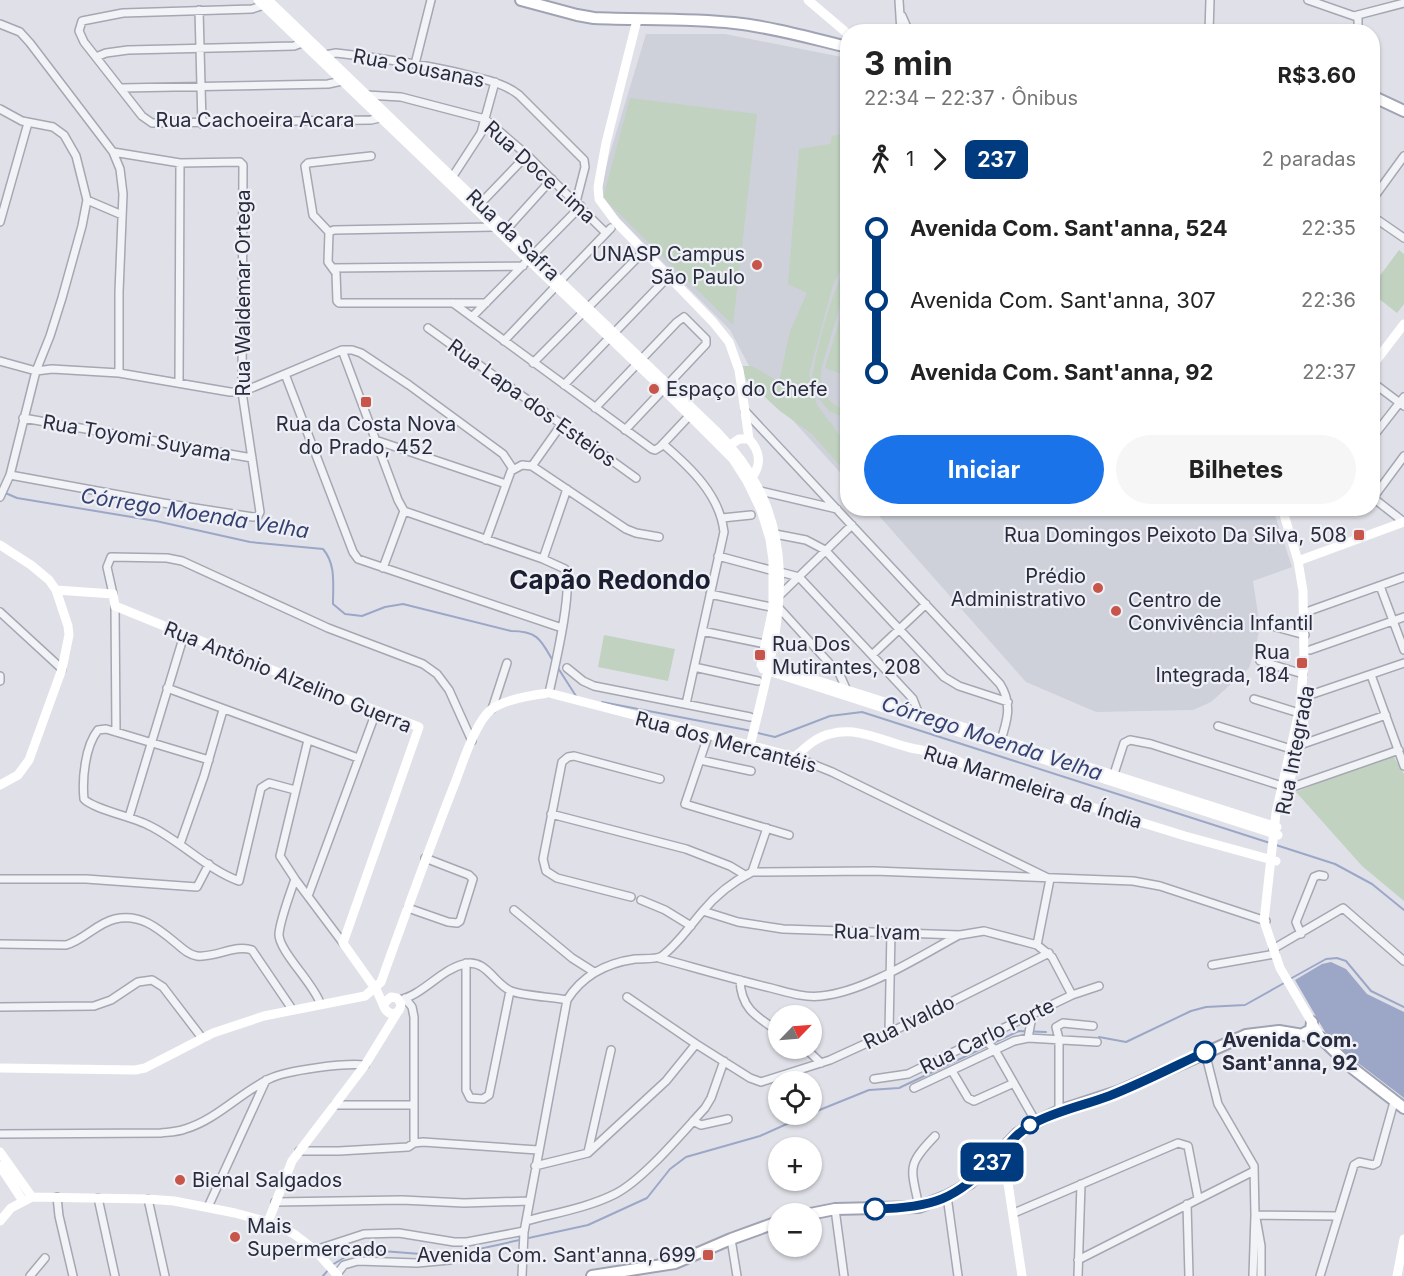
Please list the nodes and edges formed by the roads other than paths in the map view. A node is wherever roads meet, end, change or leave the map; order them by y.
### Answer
1 (431, 0) edge
2 (521, 0) edge
3 (808, 0) edge
4 (899, 0) edge
5 (1210, 0) edge
6 (1308, 0) edge
7 (264, 1) edge
8 (1404, 3) edge
9 (199, 10) junction
10 (900, 11) junction
11 (1358, 15) junction
12 (637, 20) junction
13 (0, 24) edge
14 (901, 24) edge
15 (906, 24) edge
16 (1209, 24) edge
17 (1358, 24) edge
18 (840, 27) edge
19 (302, 43) junction
20 (840, 45) edge
21 (201, 48) junction
22 (325, 55) junction
23 (96, 57) junction
24 (415, 64) junction
25 (342, 81) junction
26 (495, 82) junction
27 (201, 85) junction
28 (121, 88) junction
29 (366, 95) junction
30 (1380, 100) edge
31 (0, 109) edge
32 (1404, 111) edge
33 (384, 116) junction
34 (485, 119) junction
35 (28, 123) junction
36 (202, 124) junction
37 (113, 152) junction
38 (527, 155) junction
39 (371, 156) dead end
40 (1404, 156) edge
41 (180, 163) junction
42 (453, 176) junction
43 (552, 179) junction
44 (1380, 189) edge
45 (87, 200) junction
46 (480, 204) junction
47 (578, 204) junction
48 (122, 215) junction
49 (0, 222) edge
50 (1380, 222) edge
51 (494, 227) junction
52 (506, 230) junction
53 (329, 232) junction
54 (1404, 238) edge
55 (638, 257) dead end
56 (528, 260) junction
57 (333, 268) junction
58 (664, 281) dead end
59 (558, 284) junction
60 (453, 303) junction
61 (486, 303) junction
62 (585, 310) junction
63 (472, 317) junction
64 (1404, 324) edge
65 (428, 328) dead end
66 (612, 335) junction
67 (504, 341) junction
68 (342, 350) junction
69 (1380, 356) edge
70 (0, 360) edge
71 (639, 361) junction
72 (533, 363) junction
73 (36, 371) junction
74 (119, 373) junction
75 (285, 374) junction
76 (179, 383) junction
77 (564, 385) junction
78 (665, 386) junction
79 (1380, 387) edge
80 (242, 392) junction
81 (1402, 402) edge
82 (595, 408) junction
83 (745, 411) junction
84 (690, 415) junction
85 (23, 418) junction
86 (561, 424) junction
87 (1380, 428) edge
88 (625, 430) junction
89 (749, 439) junction
90 (375, 440) junction
91 (663, 444) junction
92 (727, 447) junction
93 (1404, 456) edge
94 (252, 458) junction
95 (532, 466) junction
96 (513, 469) junction
97 (752, 477) junction
98 (636, 478) dead end
99 (9, 479) junction
100 (506, 484) junction
101 (567, 489) junction
102 (1380, 489) edge
103 (760, 491) junction
104 (0, 497) edge
105 (1380, 503) edge
106 (837, 509) junction
107 (404, 511) junction
108 (840, 512) edge
109 (751, 515) dead end
110 (844, 516) edge
111 (1285, 516) edge
112 (1290, 516) edge
113 (722, 518) junction
114 (1404, 522) edge
115 (852, 525) junction
116 (775, 534) junction
117 (659, 537) dead end
118 (486, 540) junction
119 (0, 545) edge
120 (825, 550) junction
121 (718, 556) junction
122 (543, 559) junction
123 (1301, 560) junction
124 (382, 568) junction
125 (777, 571) junction
126 (799, 577) junction
127 (1404, 578) edge
128 (1380, 586) junction
129 (56, 590) junction
130 (113, 594) junction
131 (710, 594) junction
132 (780, 595) junction
133 (926, 604) junction
134 (115, 606) junction
135 (776, 609) junction
136 (1309, 611) junction
137 (0, 612) edge
138 (1404, 617) edge
139 (1394, 620) junction
140 (1269, 625) dead end
141 (562, 628) junction
142 (899, 630) junction
143 (702, 631) junction
144 (184, 635) junction
145 (1305, 635) junction
146 (765, 645) junction
147 (1310, 650) junction
148 (1404, 650) edge
149 (872, 655) junction
150 (1260, 662) dead end
151 (507, 663) dead end
152 (1404, 663) edge
153 (764, 666) junction
154 (694, 667) junction
155 (567, 668) dead end
156 (62, 669) junction
157 (1303, 674) junction
158 (1371, 675) junction
159 (0, 676) edge
160 (0, 681) edge
161 (758, 681) junction
162 (167, 688) junction
163 (549, 693) junction
164 (847, 693) junction
165 (1304, 697) junction
166 (1254, 699) dead end
167 (1008, 702) junction
168 (686, 704) junction
169 (492, 709) junction
170 (223, 710) junction
171 (376, 712) junction
172 (918, 712) junction
173 (1299, 713) junction
174 (1386, 715) junction
175 (752, 718) junction
176 (1218, 726) dead end
177 (116, 732) junction
178 (708, 736) junction
179 (308, 740) junction
180 (472, 741) junction
181 (150, 742) junction
182 (747, 743) junction
183 (1000, 743) junction
184 (1295, 747) junction
185 (1399, 750) junction
186 (795, 757) junction
187 (358, 758) junction
188 (208, 760) junction
189 (700, 760) junction
190 (1404, 766) edge
191 (751, 771) dead end
192 (660, 779) dead end
193 (1113, 779) junction
194 (0, 785) edge
195 (1285, 788) junction
196 (296, 790) junction
197 (552, 814) junction
198 (129, 817) junction
199 (767, 828) junction
200 (1276, 834) junction
201 (789, 835) dead end
202 (180, 844) junction
203 (1274, 857) junction
204 (425, 858) junction
205 (209, 864) junction
206 (749, 874) junction
207 (1323, 876) dead end
208 (0, 879) edge
209 (295, 879) junction
210 (1050, 879) junction
211 (308, 896) junction
212 (631, 897) dead end
213 (641, 900) dead end
214 (408, 908) junction
215 (514, 910) dead end
216 (703, 911) junction
217 (1265, 921) junction
218 (691, 926) junction
219 (891, 932) junction
220 (960, 934) junction
221 (1301, 934) junction
222 (343, 943) junction
223 (0, 944) edge
224 (1038, 945) junction
225 (1274, 951) junction
226 (1049, 953) junction
227 (659, 958) junction
228 (1404, 961) edge
229 (466, 963) junction
230 (1212, 965) dead end
231 (594, 972) junction
232 (890, 972) junction
233 (740, 981) junction
234 (1099, 987) dead end
235 (376, 990) junction
236 (510, 991) junction
237 (1072, 995) junction
238 (627, 996) dead end
239 (567, 1000) junction
240 (320, 1003) junction
241 (401, 1004) junction
242 (0, 1007) edge
243 (385, 1008) junction
244 (292, 1009) junction
245 (1031, 1020) junction
246 (1312, 1022) junction
247 (768, 1024) edge
248 (1093, 1026) dead end
249 (889, 1033) junction
250 (382, 1034) junction
251 (1303, 1034) junction
252 (1028, 1037) junction
253 (202, 1038) junction
254 (988, 1038) junction
255 (1321, 1038) junction
256 (1059, 1039) junction
257 (1097, 1042) dead end
258 (696, 1044) junction
259 (993, 1049) junction
260 (611, 1050) dead end
261 (1205, 1052) junction
262 (816, 1059) edge
263 (724, 1061) junction
264 (821, 1063) junction
265 (365, 1065) junction
266 (0, 1068) edge
267 (952, 1071) junction
268 (874, 1079) dead end
269 (266, 1080) junction
270 (1014, 1083) junction
271 (914, 1088) dead end
272 (1394, 1102) junction
273 (335, 1105) junction
274 (413, 1105) junction
275 (1404, 1108) edge
276 (1059, 1112) junction
277 (728, 1119) dead end
278 (693, 1121) junction
279 (1035, 1122) junction
280 (0, 1134) edge
281 (935, 1136) dead end
282 (414, 1143) junction
283 (538, 1150) junction
284 (1003, 1150) junction
285 (299, 1151) junction
286 (0, 1152) edge
287 (588, 1153) junction
288 (0, 1166) edge
289 (536, 1166) junction
290 (1254, 1171) junction
291 (1081, 1184) junction
292 (947, 1196) junction
293 (57, 1197) junction
294 (98, 1198) junction
295 (1198, 1198) junction
296 (28, 1199) junction
297 (148, 1199) junction
298 (530, 1201) junction
299 (275, 1202) junction
300 (1187, 1204) junction
301 (919, 1206) junction
302 (0, 1207) edge
303 (208, 1207) junction
304 (11, 1208) junction
305 (835, 1209) junction
306 (822, 1212) edge
307 (1014, 1213) junction
308 (1255, 1215) junction
309 (1337, 1216) junction
310 (0, 1221) edge
311 (526, 1221) junction
312 (268, 1222) junction
313 (768, 1226) edge
314 (524, 1231) junction
315 (731, 1239) junction
316 (1404, 1240) edge
317 (316, 1251) junction
318 (45, 1258) dead end
319 (450, 1260) dead end
320 (1078, 1260) junction
321 (336, 1274) edge
322 (30, 1276) edge
323 (73, 1276) edge
324 (115, 1276) edge
325 (165, 1276) edge
326 (522, 1276) edge
327 (592, 1276) edge
328 (737, 1276) edge
329 (844, 1276) edge
330 (958, 1276) edge
331 (1022, 1276) edge
332 (1078, 1276) edge
333 (1190, 1276) edge
334 (1253, 1276) edge
335 (1261, 1276) edge
336 (1320, 1276) edge
337 (1397, 1276) edge

1 - 24 street
2 - 12 main road
3 - 18 street
4 - 10 street
5 - 16 street
6 - 11 street
7 - 9 street, Rua Cachoeira Acara
7 - 19 street, Rua da Safra
7 - 22 street, Rua da Safra
8 - 11 street
9 - 21 street
9 - 23 street, Rua Cachoeira Acara
10 - 14 street
10 - 15 street
11 - 17 street
12 - 20 main road
12 - 83 street
13 - 37 street
19 - 21 street
19 - 25 street, Rua da Safra
21 - 23 street
21 - 27 street
22 - 24 street, Rua Sousanas
22 - 29 street, Rua da Safra
23 - 28 street, Rua Cachoeira Acara
24 - 26 street, Rua Sousanas
25 - 27 street
25 - 33 street, Rua da Safra
26 - 34 street
26 - 47 street, Rua Sousanas
27 - 28 street
27 - 36 street
28 - 36 street, Rua Cachoeira Acara
29 - 33 street, Rua da Safra
29 - 34 street, Rua Doce Lima
30 - 32 main road
31 - 35 street
33 - 36 street, Rua Cachoeira Acara
33 - 42 street, Rua da Safra
33 - 51 street, Rua da Safra
34 - 38 street, Rua Doce Lima
34 - 42 street
35 - 45 street
35 - 49 street
37 - 41 street, Rua Waldemar Ortega
37 - 48 street
38 - 43 street, Rua Doce Lima
38 - 46 street
39 - 53 street
40 - 44 street
41 - 76 street
41 - 80 street, Rua Waldemar Ortega
42 - 46 street, Rua da Safra
43 - 47 street, Rua Doce Lima
43 - 52 street
45 - 48 street
45 - 73 street
46 - 52 street, Rua da Safra
47 - 56 street
47 - 59 street, Rua Doce Lima
48 - 74 street
50 - 54 street
51 - 53 street
51 - 56 street, Rua da Safra
52 - 56 street, Rua da Safra
53 - 57 street
55 - 62 street
56 - 57 street
56 - 59 street, Rua da Safra
56 - 61 street
57 - 60 street
58 - 66 street
59 - 62 street, Rua da Safra
59 - 67 street, Rua Doce Lima
60 - 61 street
60 - 63 street
61 - 63 street
62 - 66 street, Rua da Safra
62 - 72 street
63 - 67 street
64 - 69 street
65 - 86 street, Rua Lapa dos Esteios
66 - 71 street, Rua da Safra
66 - 77 street
67 - 72 street
68 - 75 street
68 - 90 street
68 - 96 street
70 - 73 street
71 - 78 street, Rua da Safra
71 - 78 street
71 - 82 street
72 - 77 street
73 - 74 street
73 - 85 street
74 - 76 street
75 - 80 street
75 - 124 street
76 - 80 street
77 - 82 street
78 - 84 street, Rua da Safra
78 - 88 street
78 - 92 street, Rua da Safra
79 - 81 street
80 - 94 street, Rua Waldemar Ortega
81 - 87 street
82 - 88 street
83 - 89 street
83 - 106 street
84 - 91 street
84 - 92 street, Rua da Safra
85 - 94 street, Rua Toyomi Suyama
85 - 99 street
86 - 95 street
86 - 98 street, Rua Lapa dos Esteios
88 - 91 street
89 - 92 street
89 - 97 street
90 - 100 street
90 - 107 street
91 - 113 street
92 - 97 street, Rua da Safra
92 - 125 street
93 - 102 street
94 - 99 street, Rua Waldemar Ortega
95 - 96 street
95 - 101 street
96 - 100 street
97 - 103 street, Rua da Safra
99 - 104 street
100 - 118 street
101 - 117 street
101 - 122 street
103 - 106 street
103 - 116 street, Rua da Safra
105 - 114 street
106 - 108 street
107 - 118 street
107 - 124 street
109 - 113 street
110 - 115 street
111 - 123 street, Rua Integrada
112 - 123 street, Rua Integrada
113 - 121 street
114 - 123 street
115 - 120 street
115 - 133 street
116 - 120 street
116 - 125 street, Rua da Safra
118 - 122 street
119 - 129 street
120 - 126 street
120 - 142 street
121 - 125 street
121 - 131 street
122 - 141 street
123 - 136 street, Rua Integrada
123 - 145 street, Rua Integrada
124 - 141 street
125 - 126 street
125 - 132 street
125 - 135 street
126 - 132 street
126 - 149 street
127 - 128 street
128 - 136 street
128 - 139 street
129 - 130 street
129 - 156 street
130 - 134 street
130 - 180 street
131 - 135 street
131 - 143 street
132 - 135 street
133 - 142 street
133 - 167 street
134 - 144 street, Rua Antônio Alzelino Guerra
134 - 177 street
135 - 146 street
135 - 153 street
135 - 164 street
136 - 147 street, Rua Integrada
137 - 156 street
138 - 139 street
139 - 147 street
139 - 148 street
140 - 145 street
141 - 163 street
142 - 149 street
142 - 167 street
143 - 146 street
143 - 154 street
144 - 162 street
144 - 171 street, Rua Antônio Alzelino Guerra
145 - 157 street, Rua Integrada
146 - 153 street
147 - 165 street, Rua Integrada
149 - 172 street
150 - 157 street
151 - 169 street
152 - 158 street
153 - 161 street
153 - 164 street
153 - 175 street
154 - 161 street
154 - 168 street
155 - 168 street
156 - 194 street
157 - 165 street, Rua Integrada
158 - 165 street
158 - 174 street
159 - 160 street
161 - 175 street
162 - 170 street
162 - 181 street
163 - 169 street, Rua dos Mercantéis
163 - 178 street, Rua dos Mercantéis
164 - 172 street
164 - 183 street
165 - 173 street, Rua Integrada
165 - 184 street, Rua Integrada
166 - 173 street
167 - 183 street
168 - 175 street
169 - 180 street
170 - 179 street
170 - 188 street
171 - 187 street
171 - 222 street, Rua Antônio Alzelino Guerra
172 - 183 street
173 - 184 street, Rua Integrada
174 - 184 street
174 - 185 street
175 - 182 street
176 - 184 street
177 - 181 street
177 - 198 street
178 - 182 street, Rua dos Mercantéis
178 - 189 street
179 - 187 street
179 - 196 street
180 - 204 street
181 - 188 street
181 - 198 street
182 - 186 street, Rua dos Mercantéis
183 - 193 street
184 - 195 street, Rua Integrada
185 - 190 street
185 - 195 street
186 - 203 street, Rua Marmeleira da Índia
186 - 210 street, Rua dos Mercantéis
187 - 211 street
188 - 202 street
189 - 191 street
189 - 199 street
192 - 197 street
193 - 195 street
193 - 200 street
195 - 200 street, Rua Integrada
196 - 205 street
196 - 209 street
197 - 206 street
197 - 212 street
198 - 202 street
199 - 201 street
199 - 206 street
200 - 203 street, Rua Integrada
202 - 205 street
203 - 217 street, Rua Integrada
204 - 214 street
204 - 214 street
205 - 208 street
206 - 210 street
206 - 216 street
207 - 221 street
209 - 211 street
209 - 240 street
210 - 217 street
210 - 224 street
211 - 222 street
213 - 218 street
214 - 235 street
215 - 231 street
216 - 218 street
216 - 219 street, Rua Ivam
217 - 225 street, Rua Integrada
218 - 227 street
219 - 220 street, Rua Ivam
219 - 232 street
220 - 224 street, Rua Ivam
220 - 232 street
221 - 225 street
221 - 228 street
222 - 235 street
223 - 244 street
224 - 226 street, Rua Ivam
225 - 230 street
225 - 246 street, Rua Integrada
226 - 237 street
226 - 249 street, Rua Ivaldo
227 - 231 street
227 - 233 street
229 - 236 street
229 - 236 street
229 - 241 street
231 - 239 street
232 - 233 street
232 - 249 street
233 - 247 street
234 - 237 street, Rua Carlo Forte
235 - 240 street
235 - 241 street
235 - 243 street
236 - 239 street
237 - 245 street, Rua Carlo Forte
238 - 258 street
239 - 283 street
240 - 244 street
241 - 243 street
241 - 243 street
241 - 250 street
241 - 274 street
242 - 253 street
243 - 250 street
244 - 253 street
245 - 252 street
245 - 254 street, Rua Carlo Forte
246 - 251 main road
246 - 255 street, Rua Integrada
248 - 256 street
249 - 264 street, Rua Ivaldo
250 - 265 street
251 - 255 main road
251 - 261 main road
252 - 256 street
252 - 259 street
253 - 266 street
254 - 259 street
254 - 268 street, Rua Carlo Forte
255 - 272 main road
256 - 257 street
256 - 276 street
258 - 263 street
258 - 287 street
259 - 267 street
259 - 270 street
260 - 287 street
261 - 276 main road
261 - 290 street
262 - 264 street
263 - 264 street, Rua Ivaldo
263 - 278 street
265 - 269 street
265 - 273 street
267 - 270 street
267 - 271 street
269 - 280 street
269 - 303 street
270 - 279 street
272 - 275 main road
272 - 309 street
273 - 274 street
273 - 285 street
274 - 282 street
276 - 279 main road
277 - 278 street
278 - 311 street
279 - 284 main road
281 - 301 street
282 - 283 street
282 - 285 street
283 - 289 street
284 - 292 main road
284 - 307 street
285 - 299 street
286 - 296 street
287 - 289 street
288 - 296 street
289 - 298 street
290 - 295 street
290 - 308 street
291 - 295 street
291 - 307 street
291 - 320 street
292 - 301 main road
292 - 330 street
293 - 294 street
293 - 296 street
293 - 323 street
294 - 297 street
294 - 324 street
295 - 300 street
296 - 304 street
297 - 303 street
297 - 325 street
298 - 299 street
298 - 311 street
299 - 312 street
300 - 320 street
300 - 333 street
301 - 305 main road
302 - 304 street
303 - 312 street
304 - 310 street
305 - 306 main road
305 - 329 street
307 - 331 street
308 - 309 street
308 - 334 street
308 - 335 street
309 - 336 street
311 - 314 street
312 - 317 street
313 - 315 main road
314 - 317 street
314 - 326 street
315 - 327 main road
315 - 328 street
316 - 337 street
317 - 321 street
318 - 322 street
319 - 321 street
320 - 332 street

